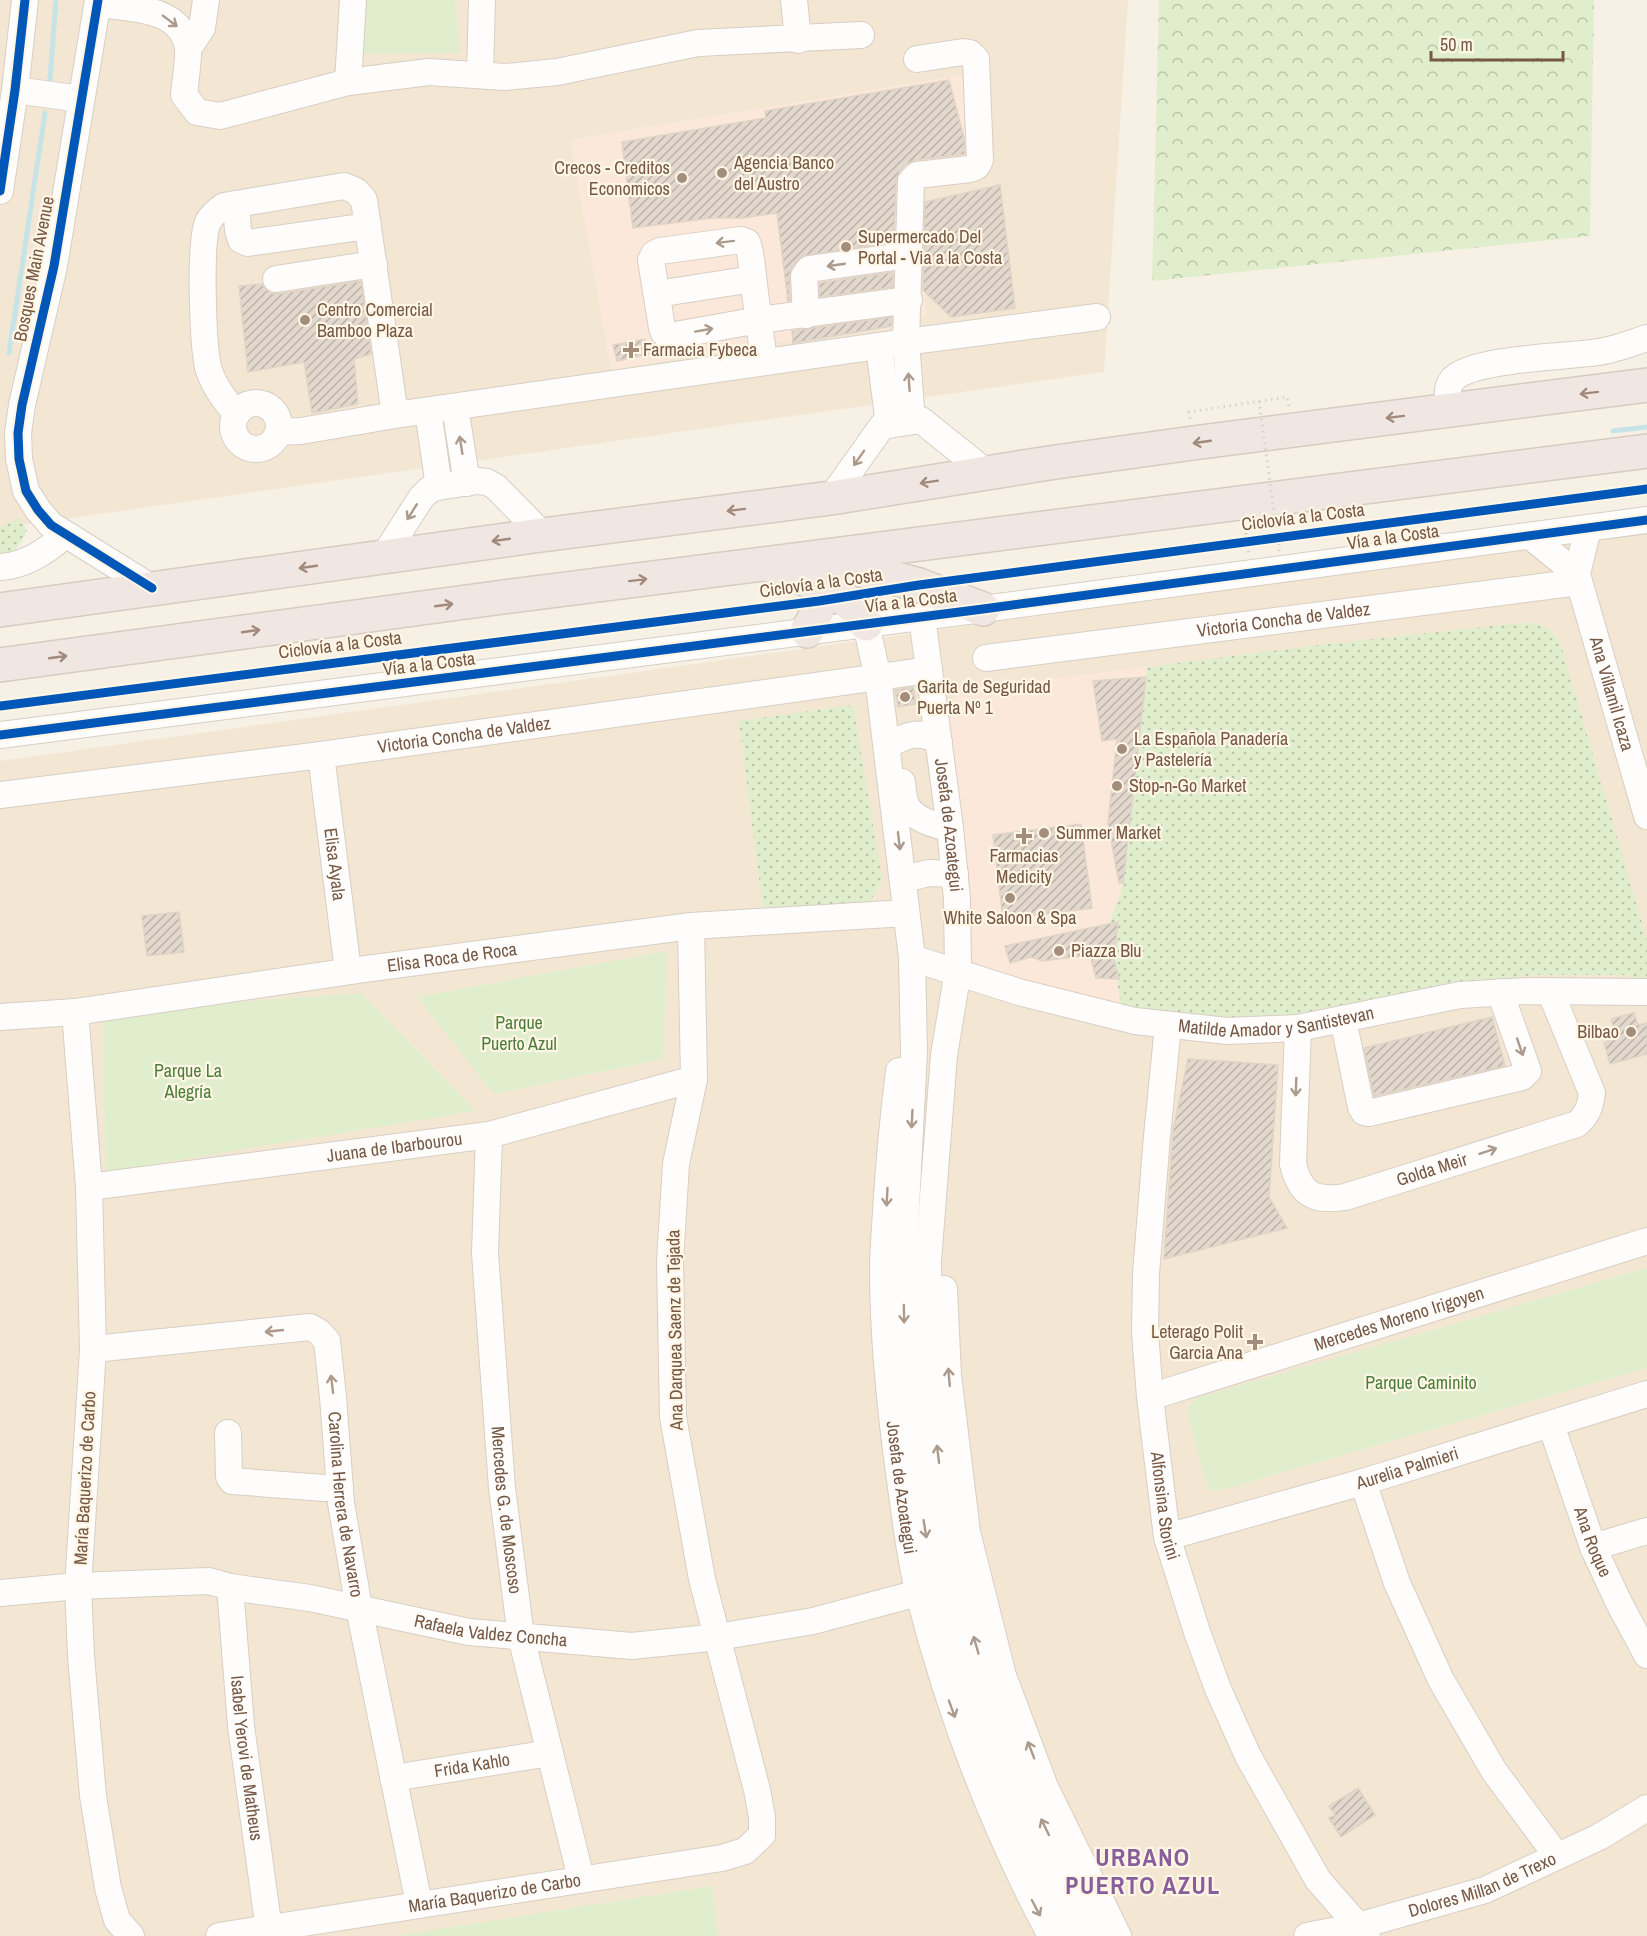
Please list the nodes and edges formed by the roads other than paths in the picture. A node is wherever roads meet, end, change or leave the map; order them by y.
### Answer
1 (25, 0) edge
2 (206, 0) edge
3 (353, 0) edge
4 (482, 0) edge
5 (794, 0) edge
6 (98, 2) edge
7 (861, 35) dead end
8 (798, 40) junction
9 (188, 49) junction
10 (917, 59) dead end
11 (480, 75) junction
12 (348, 82) junction
13 (81, 99) junction
14 (9, 105) edge
15 (3, 140) edge
16 (0, 190) edge
17 (236, 204) junction
18 (368, 226) junction
19 (909, 255) junction
20 (374, 264) junction
21 (276, 279) dead end
22 (753, 279) junction
23 (657, 294) junction
24 (909, 300) junction
25 (806, 315) junction
26 (1097, 317) dead end
27 (759, 320) junction
28 (1647, 338) edge
29 (906, 342) junction
30 (879, 346) junction
31 (764, 362) junction
32 (1647, 386) edge
33 (11, 404) edge
34 (455, 407) junction
35 (1449, 410) junction
36 (428, 411) junction
37 (237, 414) junction
38 (395, 415) junction
39 (900, 423) junction
40 (279, 432) junction
41 (1647, 451) edge
42 (987, 473) junction
43 (467, 483) junction
44 (439, 487) junction
45 (831, 498) junction
46 (1647, 520) edge
47 (1588, 528) junction
48 (65, 535) junction
49 (543, 535) junction
50 (1530, 536) junction
51 (384, 556) junction
52 (0, 567) edge
53 (815, 570) junction
54 (1578, 578) junction
55 (152, 588) junction
56 (983, 609) junction
57 (0, 610) edge
58 (922, 616) junction
59 (866, 624) junction
60 (807, 631) junction
61 (986, 658) dead end
62 (0, 665) edge
63 (929, 670) junction
64 (878, 678) junction
65 (0, 735) edge
66 (939, 742) junction
67 (887, 750) junction
68 (321, 755) junction
69 (0, 795) edge
70 (1647, 816) edge
71 (950, 828) junction
72 (955, 874) junction
73 (904, 879) junction
74 (906, 913) junction
75 (691, 926) junction
76 (912, 958) junction
77 (348, 971) junction
78 (958, 971) junction
79 (1550, 991) junction
80 (1500, 992) junction
81 (1647, 992) edge
82 (75, 1012) junction
83 (0, 1017) edge
84 (1343, 1019) junction
85 (1168, 1026) junction
86 (1298, 1028) junction
87 (694, 1079) junction
88 (489, 1135) junction
89 (89, 1187) junction
90 (1647, 1241) edge
91 (93, 1349) junction
92 (1647, 1394) edge
93 (1150, 1397) junction
94 (1551, 1425) junction
95 (228, 1433) dead end
96 (1364, 1482) junction
97 (340, 1487) junction
98 (1647, 1531) edge
99 (1167, 1537) junction
100 (1593, 1547) junction
101 (948, 1585) junction
102 (78, 1586) junction
103 (230, 1587) junction
104 (0, 1593) edge
105 (359, 1608) junction
106 (521, 1636) junction
107 (718, 1637) junction
108 (1647, 1655) edge
109 (550, 1753) junction
110 (393, 1778) junction
111 (1647, 1808) edge
112 (762, 1835) joint
113 (1557, 1856) junction
114 (581, 1878) junction
115 (419, 1904) junction
116 (269, 1929) junction
117 (317, 1929) edge
118 (1363, 1931) edge
119 (131, 1936) edge
120 (219, 1936) edge
121 (1051, 1936) edge
122 (1072, 1936) edge
123 (1098, 1936) edge
124 (1119, 1936) edge
125 (1307, 1936) edge

1 - 14 street
2 - 9 street
3 - 12 street
4 - 11 street
5 - 8 street
6 -> 9 street
6 - 13 street, Bosques Main Avenue
7 - 8 street
8 - 11 street
9 - 12 street
10 - 19 street
11 - 12 street
13 - 14 street
13 - 33 street, Bosques Main Avenue
14 - 15 street
15 - 16 street
17 - 18 street
17 - 18 street
17 - 37 street
18 - 20 street
19 - 24 street
19 -> 25 street
20 - 21 street
20 - 38 street
22 - 23 street
22 -> 23 street
22 - 27 street
23 -> 27 street
24 - 25 street
24 - 29 street
25 - 27 street
26 - 29 street
27 - 31 street
28 - 35 street
29 - 30 street
39 -> 29 street
30 - 31 street
30 - 39 street
31 - 34 street
32 -> 35 highway
33 - 48 street, Bosques Main Avenue
34 - 36 street
43 -> 34 street
35 -> 42 highway
36 - 38 street
36 - 44 street
37 - 40 street
37 - 40 street
38 - 40 street
39 - 42 street
39 -> 45 street
41 - 53 highway
42 -> 45 highway
43 - 44 street
43 - 49 street
44 -> 51 street
45 -> 49 highway
46 - 47 street, Vía a la Costa
47 - 50 street, Vía a la Costa
47 - 54 street, Ana Villamil Icaza
48 - 52 street
48 - 55 street, Bosques Main Avenue
49 -> 51 highway
50 - 54 street
50 - 56 street, Vía a la Costa
51 -> 55 highway
53 - 56 highway
53 - 59 highway
53 - 60 highway
62 -> 53 highway
54 - 61 street, Victoria Concha de Valdez
54 - 70 street, Ana Villamil Icaza
55 - 57 highway
56 - 58 street, Vía a la Costa
58 - 59 street, Vía a la Costa
58 - 63 street, Josefa de Azoategui
59 - 60 street, Vía a la Costa
59 - 64 street, Josefa de Azoategui
60 - 65 street, Vía a la Costa
63 - 64 street, Victoria Concha de Valdez
63 - 66 street, Josefa de Azoategui
64 - 67 street, Josefa de Azoategui
64 - 68 street, Victoria Concha de Valdez
66 - 67 street
66 - 71 street, Josefa de Azoategui
67 - 71 street
67 -> 73 street, Josefa de Azoategui
68 - 69 street, Victoria Concha de Valdez
68 - 77 street, Elisa Ayala
71 - 72 street, Josefa de Azoategui
72 - 73 street
72 - 78 street, Josefa de Azoategui
73 - 74 street, Josefa de Azoategui
74 - 75 street, Elisa Roca de Roca
74 - 76 street, Josefa de Azoategui
75 - 77 street, Elisa Roca de Roca
75 - 87 street, Ana Darquea Saenz de Tejada
76 - 78 street, Matilde Amador y Santistevan
76 -> 101 street, Josefa de Azoategui
77 - 82 street, Elisa Roca de Roca
78 - 85 street, Matilde Amador y Santistevan
101 -> 78 street, Josefa de Azoategui
79 - 80 street, Matilde Amador y Santistevan
79 - 81 street, Matilde Amador y Santistevan
86 -> 79 street, Golda Meir
80 - 84 street, Matilde Amador y Santistevan
80 -> 84 street
82 - 83 street, Elisa Roca de Roca
82 - 89 street, María Baquerizo de Carbo
84 - 86 street, Matilde Amador y Santistevan
85 - 86 street, Matilde Amador y Santistevan
85 - 93 street, Alfonsina Storini
87 - 88 street, Juana de Ibarbourou
87 - 107 street, Ana Darquea Saenz de Tejada
88 - 89 street, Juana de Ibarbourou
88 - 106 street, Mercedes G. de Moscoso
89 - 91 street, María Baquerizo de Carbo
90 - 93 street, Mercedes Moreno Irigoyen
97 -> 91 street, Carolina Herrera de Navarro
91 - 102 street, María Baquerizo de Carbo
92 - 94 street, Aurelia Palmieri
93 - 99 street, Alfonsina Storini
94 - 96 street, Aurelia Palmieri
94 - 100 street, Ana Roque
95 - 97 street
96 - 99 street, Aurelia Palmieri
96 - 113 street
97 - 105 street, Carolina Herrera de Navarro
98 - 100 street
99 - 118 street, Alfonsina Storini
100 - 108 street, Ana Roque
101 - 107 street, Rafaela Valdez Concha
101 -> 121 street, Josefa de Azoategui
101 - 122 street, Josefa de Azoategui
123 -> 101 street, Josefa de Azoategui
124 -> 101 street, Josefa de Azoategui
102 - 103 street, Rafaela Valdez Concha
102 - 104 street, Rafaela Valdez Concha
102 - 119 street, María Baquerizo de Carbo
103 - 105 street, Rafaela Valdez Concha
103 - 116 street, Isabel Yerovi de Matheus
105 - 106 street, Rafaela Valdez Concha
105 - 110 street, Carolina Herrera de Navarro
106 - 107 street, Rafaela Valdez Concha
106 - 109 street, Mercedes G. de Moscoso
107 - 112 street, Ana Darquea Saenz de Tejada
109 - 110 street, Frida Kahlo
109 - 114 street, Mercedes G. de Moscoso
110 - 115 street, Carolina Herrera de Navarro
111 - 113 street, Dolores Millan de Trexo
112 - 114 street, María Baquerizo de Carbo
113 - 118 street, Dolores Millan de Trexo
114 - 115 street, María Baquerizo de Carbo
115 - 117 street, María Baquerizo de Carbo
116 - 117 street, María Baquerizo de Carbo
116 - 120 street, María Baquerizo de Carbo
118 - 125 street, Dolores Millan de Trexo

